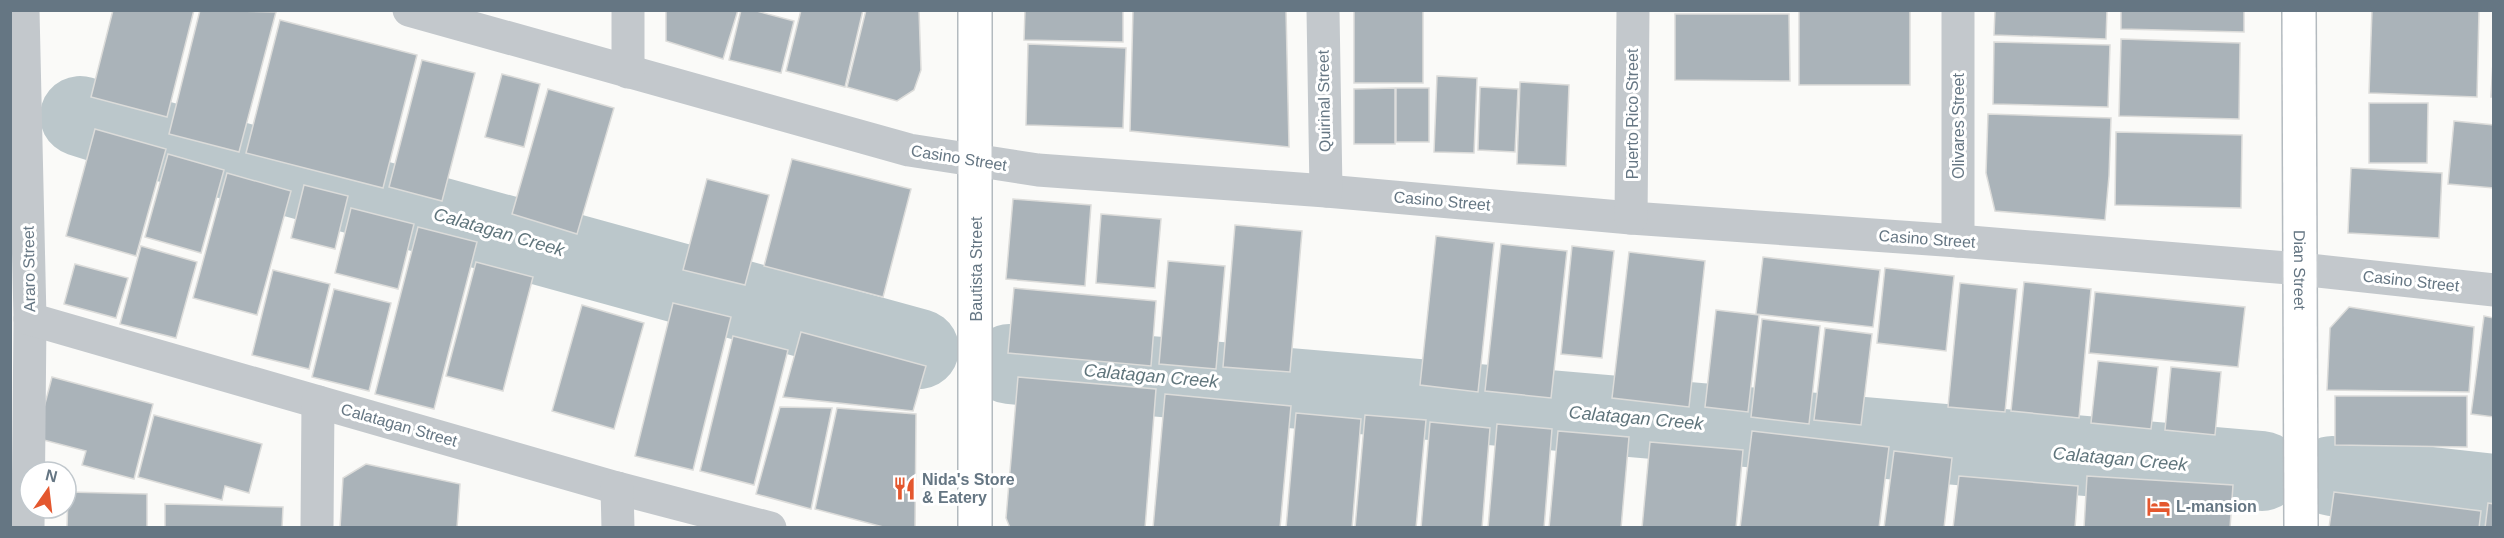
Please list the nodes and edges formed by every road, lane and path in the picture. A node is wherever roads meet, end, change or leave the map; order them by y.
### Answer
1 (23, 10) edge
2 (409, 10) edge
3 (628, 10) edge
4 (975, 10) edge
5 (1323, 10) edge
6 (1633, 10) edge
7 (1958, 10) edge
8 (2298, 10) edge
9 (628, 72) junction
10 (977, 162) junction
11 (1326, 191) junction
12 (1631, 218) junction
13 (1958, 241) junction
14 (2300, 269) junction
15 (2493, 290) edge
16 (30, 318) junction
17 (318, 402) junction
18 (617, 488) junction
19 (28, 528) edge
20 (317, 528) edge
21 (618, 528) edge
22 (770, 528) edge
23 (975, 528) edge
24 (2301, 528) edge

1 - 16 street, Araro Street
2 - 9 street, Casino Street
3 - 9 street
4 - 10 street, Bautista Street
5 - 11 street, Quirinal Street
6 - 12 street, Puerto Rico Street
7 - 13 street, Olivares Street
8 - 14 street, Dian Street
9 - 10 street, Casino Street
10 - 11 street, Casino Street
10 - 23 street, Bautista Street
11 - 12 street, Casino Street
12 - 13 street, Casino Street
13 - 14 street, Casino Street
14 - 15 street, Casino Street
14 - 24 street, Dian Street
16 - 17 street, Calatagan Street
16 - 19 street, Araro Street
17 - 18 street, Calatagan Street
17 - 20 street
18 - 21 street
18 - 22 street, Calatagan Street

